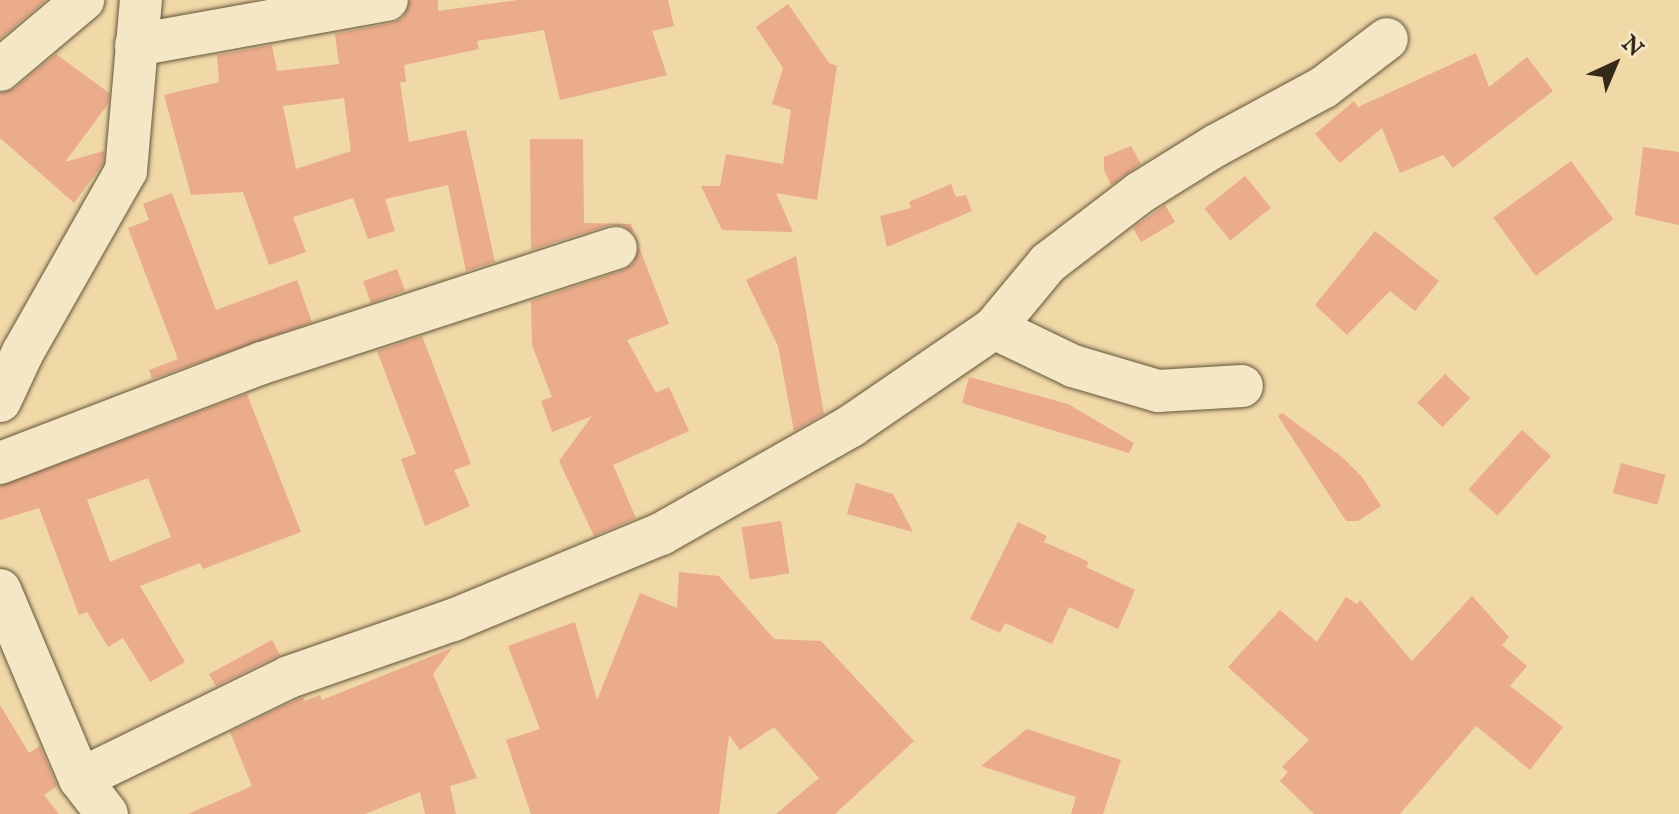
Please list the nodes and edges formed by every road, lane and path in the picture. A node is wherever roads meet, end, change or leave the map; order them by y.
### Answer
1 (83, 0) edge
2 (141, 0) edge
3 (387, 0) edge
4 (1387, 39) dead end
5 (136, 45) junction
6 (0, 70) edge
7 (616, 248) dead end
8 (994, 328) junction
9 (1242, 386) dead end
10 (0, 401) edge
11 (0, 463) edge
12 (0, 590) edge
13 (80, 779) junction
14 (107, 814) edge

1 - 6 street
2 - 5 street
3 - 5 street
4 - 8 street
5 - 10 street
7 - 11 street
8 - 9 street
8 - 13 street
12 - 13 street
13 - 14 street

